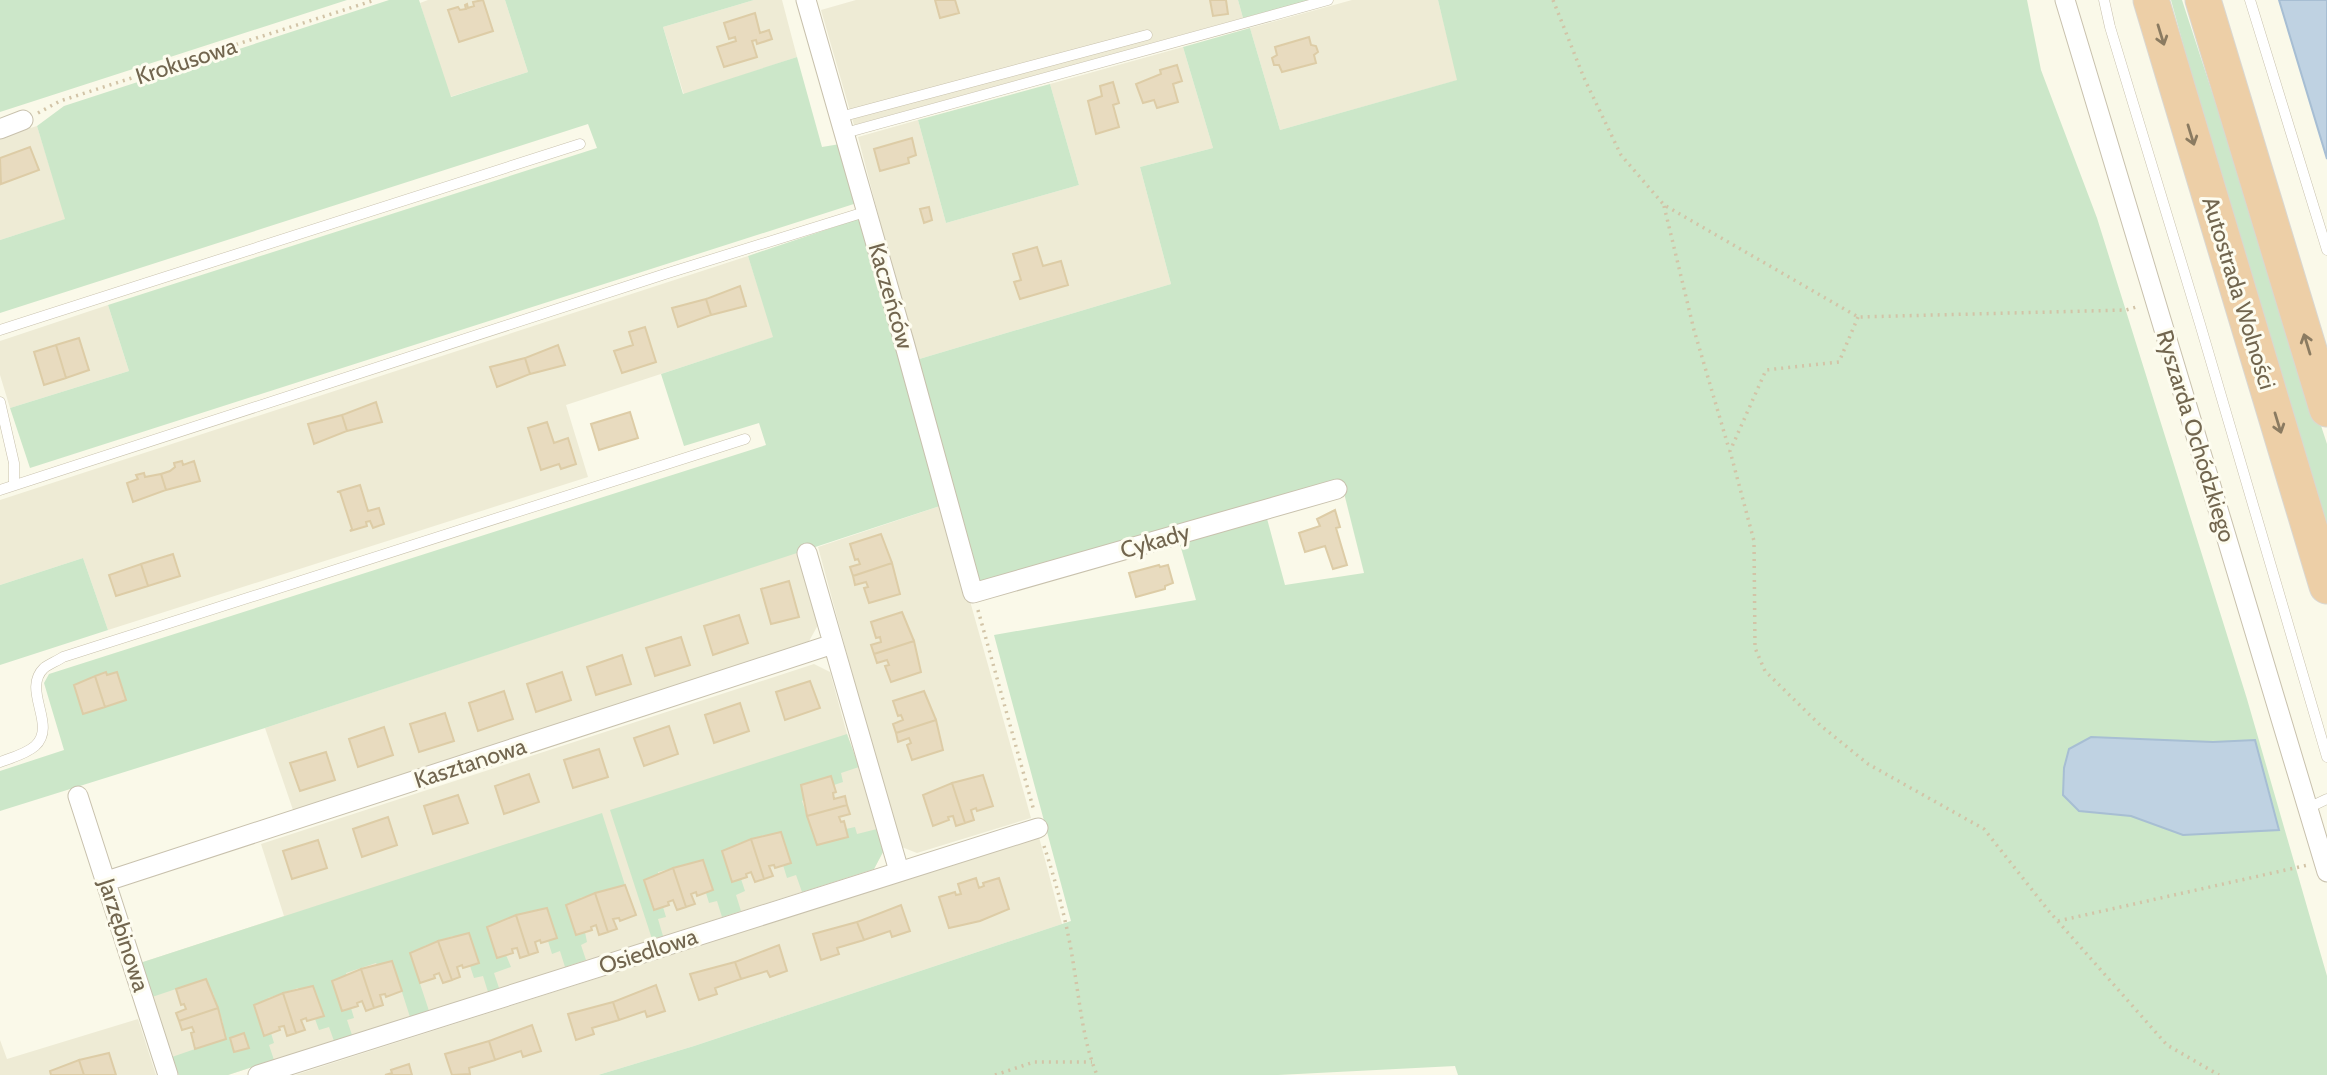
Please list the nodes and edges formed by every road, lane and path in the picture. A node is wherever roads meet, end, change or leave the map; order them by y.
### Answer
1 (375, 0) edge
2 (806, 0) edge
3 (1328, 0) edge
4 (1553, 0) edge
5 (2065, 0) edge
6 (2104, 0) edge
7 (2151, 0) edge
8 (2203, 0) edge
9 (2250, 0) edge
10 (1147, 35) dead end
11 (23, 120) joint
12 (842, 125) junction
13 (0, 129) edge
14 (580, 144) dead end
15 (1664, 205) junction
16 (867, 211) junction
17 (2327, 250) edge
18 (2156, 301) junction
19 (1858, 317) junction
20 (0, 330) edge
21 (0, 402) edge
22 (2327, 410) edge
23 (745, 439) dead end
24 (1730, 451) junction
25 (14, 485) junction
26 (0, 489) edge
27 (1337, 489) dead end
28 (807, 554) dead end
29 (2327, 586) edge
30 (973, 593) joint
31 (833, 644) junction
32 (2327, 757) edge
33 (0, 762) edge
34 (78, 796) dead end
35 (2327, 799) edge
36 (2308, 808) junction
37 (1038, 828) dead end
38 (2325, 867) edge
39 (899, 871) junction
40 (107, 881) junction
41 (2058, 922) junction
42 (168, 1075) edge
43 (258, 1075) edge
44 (995, 1075) edge
45 (1097, 1075) edge
46 (2219, 1075) edge

1 - 11 path, Krokusowa
2 - 12 street, Kaczeńców
3 - 12 lane
4 - 15 path
5 - 18 street, Ryszarda Ochódzkiego
6 - 32 lane
7 -> 29 highway, Autostrada Wolności
22 -> 8 highway
9 - 17 lane
10 - 12 lane
11 - 13 street
12 - 16 street, Kaczeńców
14 - 20 lane
15 - 19 path
15 - 24 path
16 - 25 lane
16 - 30 street, Kaczeńców
18 - 19 path
18 - 36 street, Ryszarda Ochódzkiego
19 - 24 path
21 - 25 lane
23 - 33 lane
24 - 41 path
25 - 26 lane
27 - 30 street, Cykady
28 - 31 street
31 - 39 street
31 - 40 street, Kasztanowa
34 - 40 street, Jarzębinowa
35 - 36 lane
36 - 38 street, Ryszarda Ochódzkiego
37 - 39 street, Osiedlowa
38 - 41 path
39 - 43 street, Osiedlowa
40 - 42 street, Jarzębinowa
41 - 46 path
44 - 45 path

